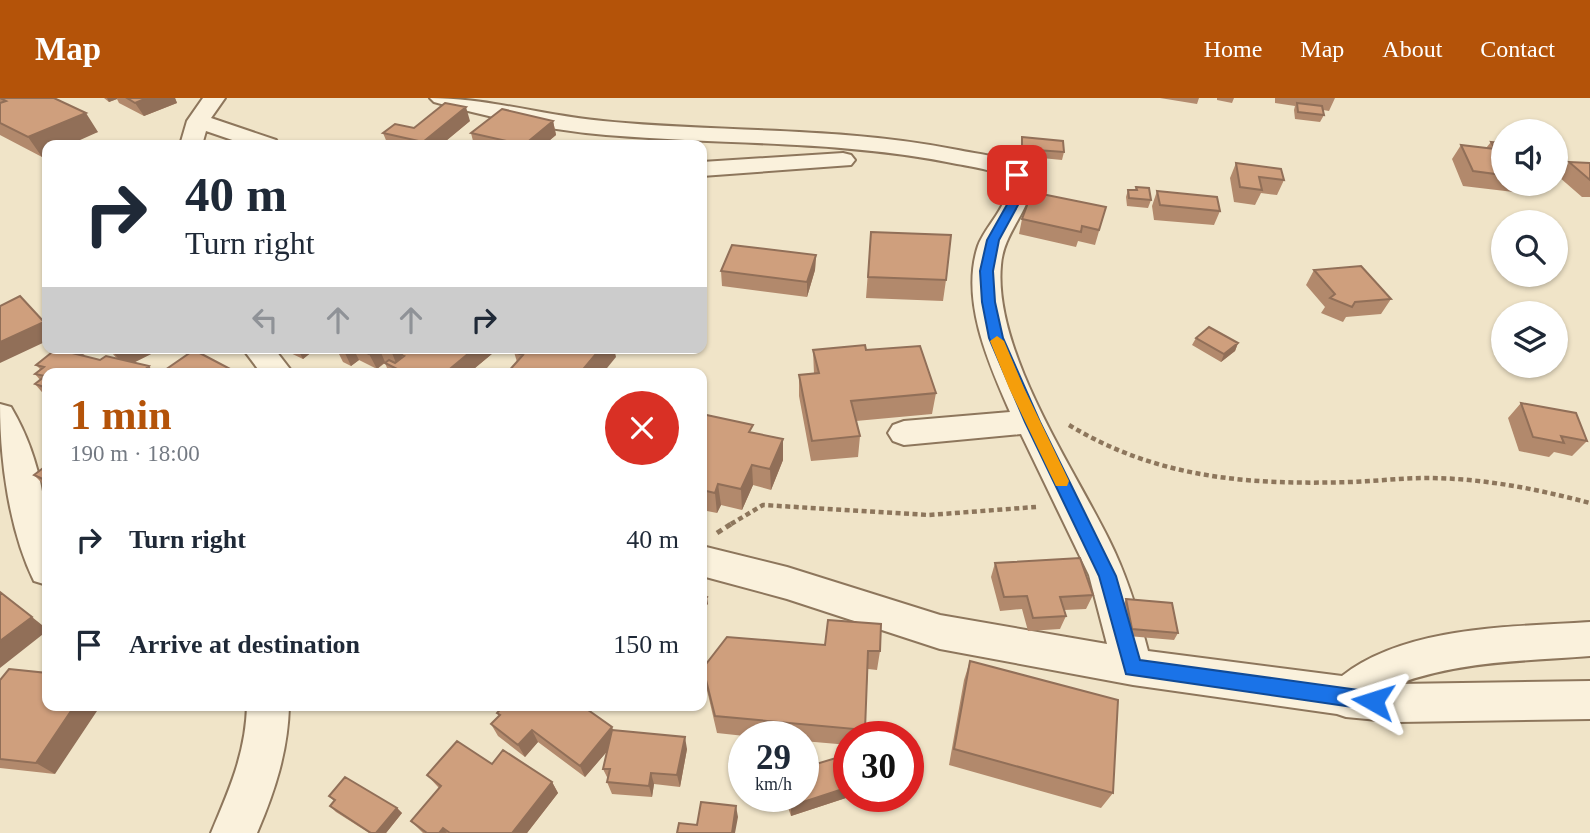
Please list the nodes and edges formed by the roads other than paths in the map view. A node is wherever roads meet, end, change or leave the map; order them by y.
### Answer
1 (214, 98) edge
2 (441, 98) edge
3 (198, 121) junction
4 (192, 140) edge
5 (253, 140) edge
6 (1008, 168) junction
7 (707, 169) edge
8 (262, 354) edge
9 (274, 368) edge
10 (0, 415) edge
11 (1047, 421) junction
12 (904, 433) dead end
13 (707, 548) edge
14 (42, 556) edge
15 (1590, 639) edge
16 (1133, 667) junction
17 (1346, 698) junction
18 (1590, 700) edge
19 (268, 711) edge
20 (234, 833) edge

1 - 3 street
2 - 6 street
3 - 4 street
3 - 5 street
6 - 7 street
6 - 11 street
8 - 9 street
10 - 14 street
11 - 12 street
11 - 16 street
13 - 16 street
15 - 17 street
16 - 17 street
17 - 18 street
19 - 20 street

